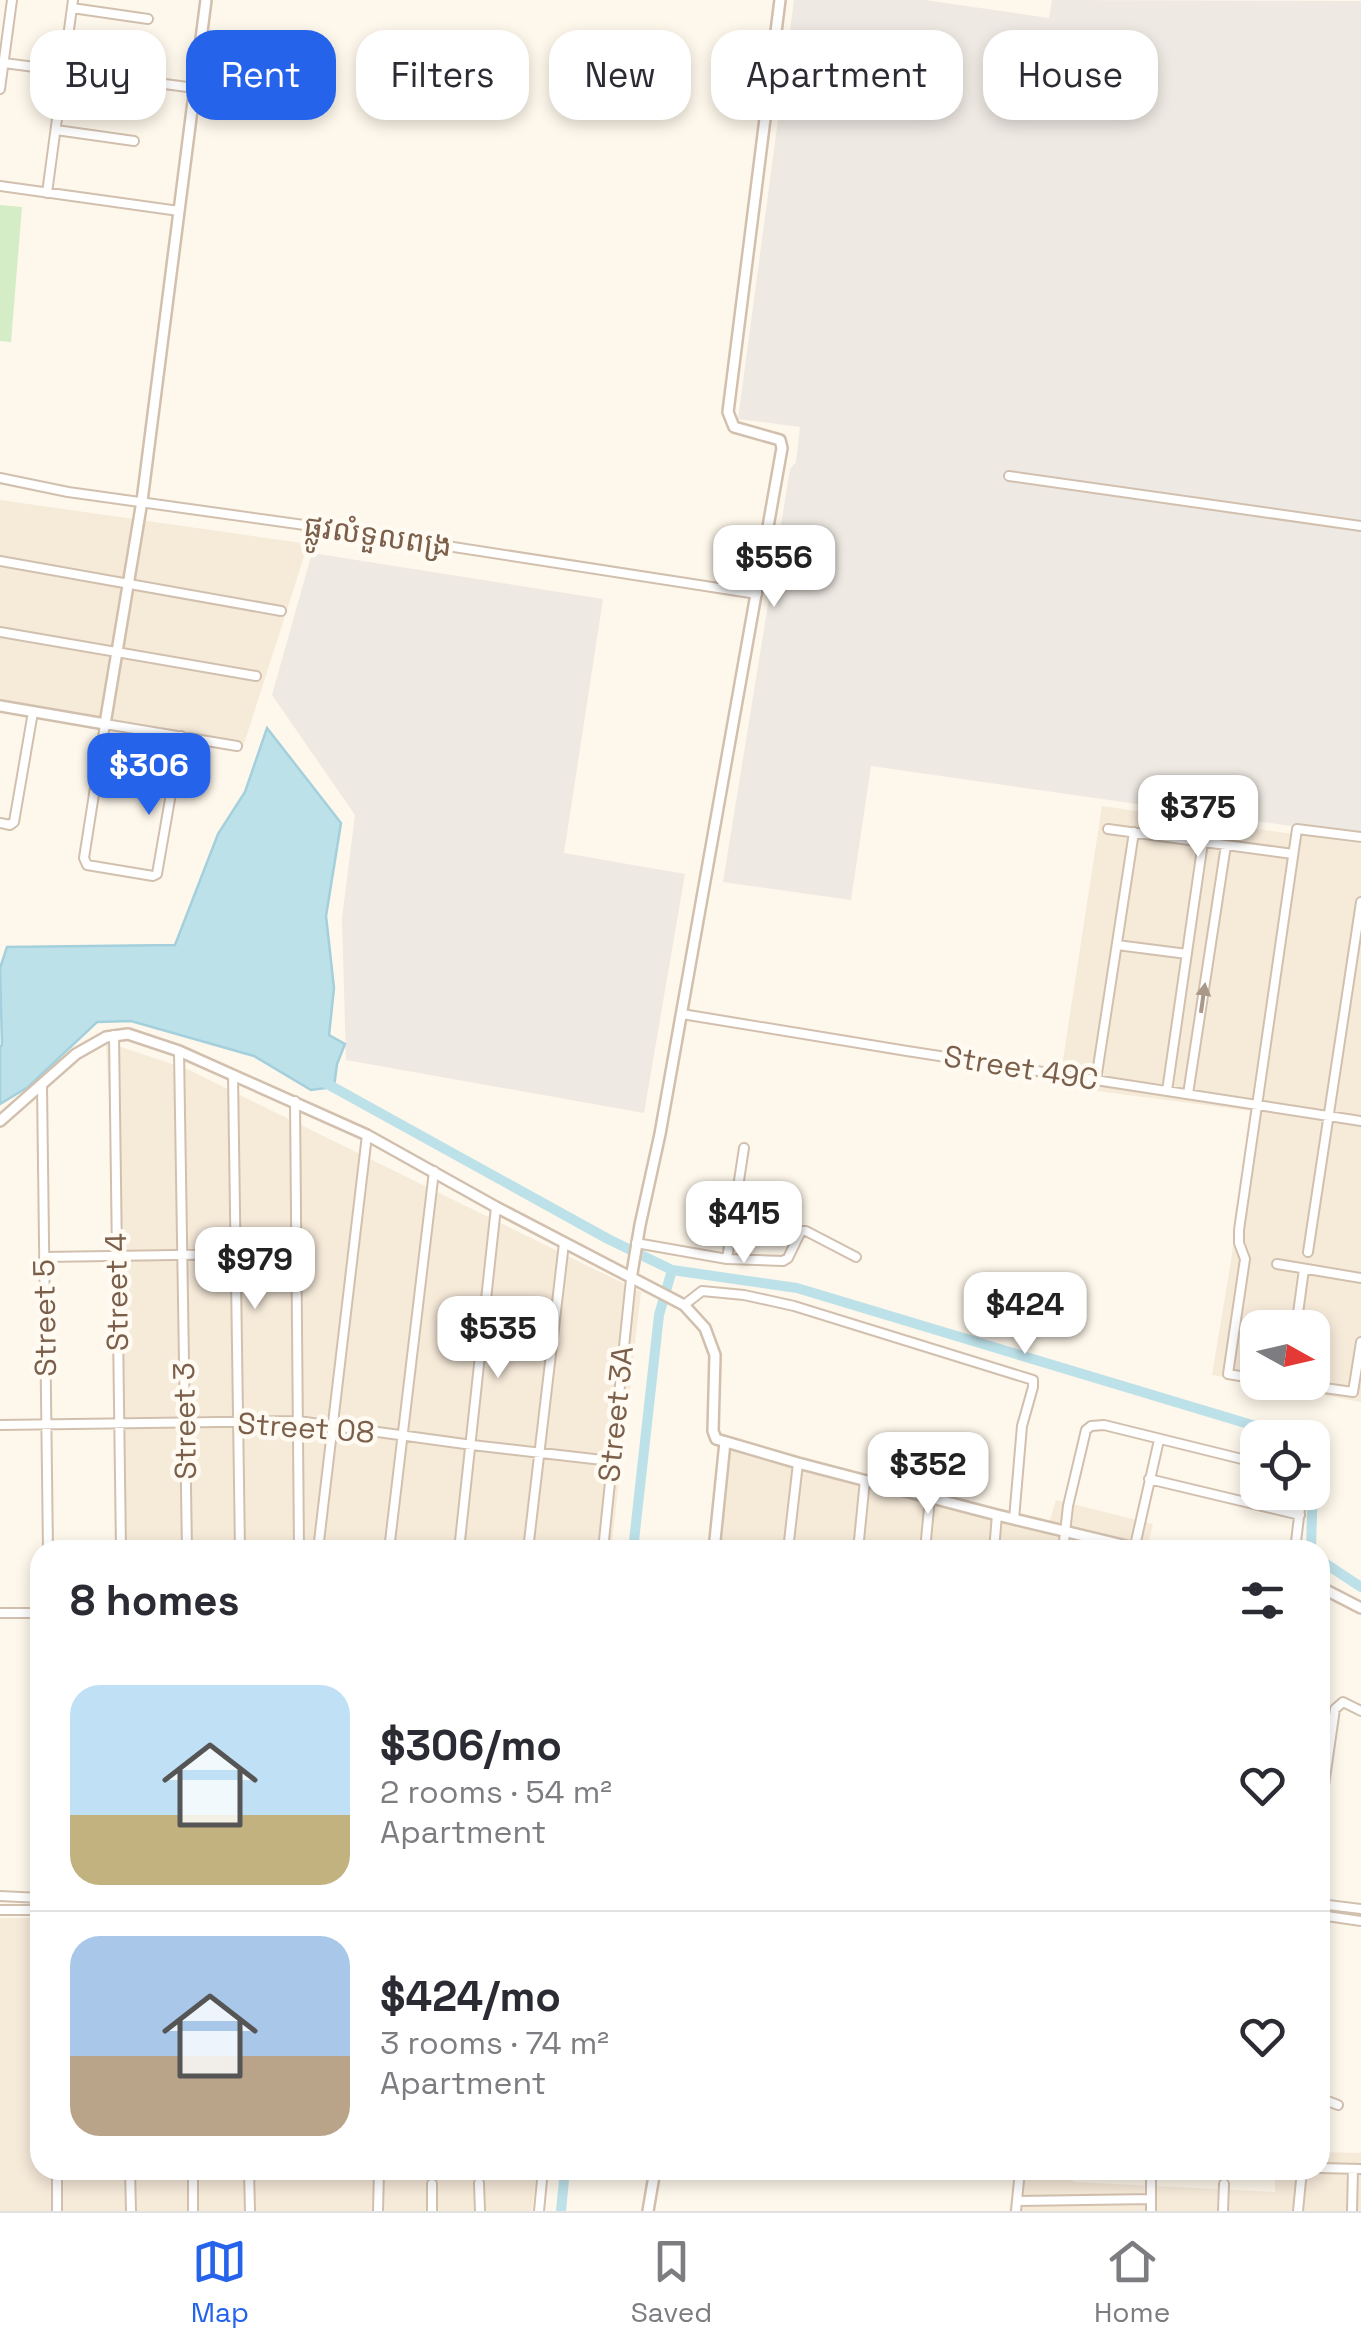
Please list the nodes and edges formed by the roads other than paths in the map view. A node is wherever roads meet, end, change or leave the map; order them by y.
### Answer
1 (12, 0) edge
2 (206, 0) edge
3 (780, 0) edge
4 (72, 4) edge
5 (5, 15) edge
6 (148, 19) dead end
7 (69, 30) edge
8 (202, 30) edge
9 (4, 63) junction
10 (30, 66) edge
11 (0, 89) edge
12 (57, 120) edge
13 (191, 120) edge
14 (56, 130) junction
15 (134, 140) dead end
16 (0, 186) edge
17 (47, 192) junction
18 (179, 211) junction
19 (1009, 476) dead end
20 (0, 478) edge
21 (142, 501) junction
22 (1361, 526) edge
23 (0, 561) edge
24 (128, 585) junction
25 (757, 594) junction
26 (280, 611) dead end
27 (0, 632) edge
28 (117, 652) junction
29 (256, 676) dead end
30 (0, 706) edge
31 (33, 712) junction
32 (105, 724) junction
33 (181, 736) junction
34 (236, 746) dead end
35 (0, 823) edge
36 (1108, 828) dead end
37 (1134, 832) junction
38 (1361, 838) edge
39 (1203, 842) junction
40 (1226, 845) junction
41 (1294, 854) junction
42 (1361, 902) edge
43 (1117, 945) junction
44 (1210, 948) junction
45 (1186, 954) junction
46 (1207, 968) junction
47 (682, 1014) junction
48 (114, 1035) junction
49 (179, 1052) junction
50 (233, 1074) junction
51 (1096, 1080) junction
52 (42, 1086) junction
53 (1166, 1091) junction
54 (1188, 1094) junction
55 (295, 1101) junction
56 (1258, 1105) junction
57 (1328, 1116) junction
58 (1361, 1120) edge
59 (0, 1121) edge
60 (367, 1135) junction
61 (744, 1148) dead end
62 (434, 1171) junction
63 (496, 1208) junction
64 (564, 1243) junction
65 (636, 1244) junction
66 (1308, 1252) dead end
67 (298, 1253) junction
68 (236, 1254) junction
69 (182, 1255) junction
70 (117, 1256) junction
71 (856, 1257) dead end
72 (44, 1258) junction
73 (726, 1259) junction
74 (1276, 1264) dead end
75 (1304, 1269) junction
76 (1361, 1278) edge
77 (631, 1279) junction
78 (684, 1305) junction
79 (1298, 1310) edge
80 (1361, 1342) edge
81 (1240, 1376) edge
82 (1330, 1389) edge
83 (238, 1421) junction
84 (298, 1421) junction
85 (185, 1422) junction
86 (119, 1423) junction
87 (46, 1424) junction
88 (0, 1426) edge
89 (331, 1426) junction
90 (403, 1436) junction
91 (1160, 1440) junction
92 (725, 1442) junction
93 (472, 1445) junction
94 (540, 1452) junction
95 (1240, 1459) edge
96 (611, 1460) junction
97 (798, 1463) junction
98 (1150, 1478) junction
99 (865, 1480) junction
100 (930, 1498) junction
101 (1300, 1510) edge
102 (1300, 1514) junction
103 (998, 1515) junction
104 (1014, 1520) junction
105 (1064, 1532) junction
106 (48, 1540) edge
107 (121, 1540) edge
108 (187, 1540) edge
109 (240, 1540) edge
110 (298, 1540) edge
111 (319, 1540) edge
112 (389, 1540) edge
113 (460, 1540) edge
114 (529, 1540) edge
115 (604, 1540) edge
116 (715, 1540) edge
117 (789, 1540) edge
118 (859, 1540) edge
119 (926, 1540) edge
120 (995, 1540) edge
121 (1063, 1540) edge
122 (1098, 1540) edge
123 (1139, 1540) edge
124 (1297, 1540) edge
125 (1330, 1592) edge
126 (1361, 1608) edge
127 (0, 1613) edge
128 (30, 1613) edge
129 (1361, 1711) edge
130 (1330, 1744) edge
131 (0, 1896) edge
132 (30, 1898) edge
133 (1330, 1905) edge
134 (1361, 1909) edge
135 (0, 1910) edge
136 (30, 1910) edge
137 (1330, 1916) edge
138 (1361, 1921) edge
139 (1330, 2102) edge
140 (1338, 2105) dead end
141 (1330, 2168) edge
142 (1357, 2169) edge
143 (56, 2180) edge
144 (130, 2180) edge
145 (193, 2180) edge
146 (249, 2180) edge
147 (379, 2180) edge
148 (542, 2180) edge
149 (653, 2180) edge
150 (1019, 2180) edge
151 (1151, 2180) edge
152 (1301, 2180) edge
153 (479, 2183) dead end
154 (432, 2184) dead end
155 (1224, 2184) dead end
156 (1151, 2199) junction
157 (1017, 2206) edge
158 (57, 2211) edge
159 (131, 2211) edge
160 (193, 2211) edge
161 (250, 2211) edge
162 (378, 2211) edge
163 (432, 2211) edge
164 (480, 2211) edge
165 (539, 2211) edge
166 (648, 2211) edge
167 (1152, 2211) edge
168 (1223, 2211) edge
169 (1298, 2211) edge
170 (1352, 2211) edge

1 - 5 street
2 - 8 street
3 - 25 street
4 - 6 street
4 - 7 street
5 - 9 street
9 - 10 street
9 - 11 street
12 - 14 street
13 - 18 street
14 - 15 street
14 - 17 street
16 - 17 street
17 - 18 street
18 - 21 street
19 - 22 street
20 - 21 street, ផ្លូវលំទួលពង្រ
21 - 24 street
21 - 25 street, ផ្លូវលំទួលពង្រ
23 - 24 street
24 - 26 street
24 - 28 street
25 - 47 street
27 - 28 street
28 - 29 street
28 - 32 street
30 - 31 street
31 - 32 street
31 - 35 street
32 - 33 street
32 - 33 street
33 - 34 street
36 - 37 street
37 - 39 street
37 - 43 street
38 - 41 street
39 - 40 street
39 - 45 street
40 - 41 street
40 - 44 street
41 - 56 street
42 - 57 street
43 - 45 street
43 - 51 street
44 - 45 street
44 - 46 street
45 - 46 street
45 - 53 street
54 -> 46 street
47 - 51 street, Street 49C
47 - 65 street
48 - 49 street
48 - 52 street
48 - 70 street, Street 4
49 - 50 street
49 - 69 street, Street 3
50 - 55 street
50 - 68 street
51 - 53 street, Street 49C
52 - 59 street
52 - 72 street, Street 5
53 - 54 street, Street 49C
54 - 56 street, Street 49C
55 - 60 street
55 - 67 street
56 - 57 street, Street 49C
56 - 81 street
57 - 58 street, Street 49C
57 - 66 street
60 - 62 street
60 - 89 street
61 - 73 street
62 - 63 street
62 - 90 street
63 - 64 street
63 - 93 street
64 - 77 street
64 - 94 street
65 - 73 street
65 - 77 street
67 - 68 street
67 - 84 street
68 - 69 street
68 - 83 street
69 - 70 street
69 - 85 street, Street 3
70 - 72 street
70 - 86 street, Street 4
71 - 73 street
72 - 87 street, Street 5
74 - 75 street
75 - 76 street
75 - 79 street
77 - 78 street
77 - 96 street, Street 3A
78 - 92 street
78 - 104 street
80 - 82 street
83 - 84 street, Street 08
83 - 85 street, Street 08
83 - 109 street
84 - 89 street, Street 08
84 - 110 street
85 - 86 street, Street 08
85 - 108 street, Street 3
86 - 87 street, Street 08
86 - 107 street, Street 4
87 - 88 street, Street 08
87 - 106 street, Street 5
89 - 90 street, Street 08
89 - 111 street
90 - 93 street, Street 08
90 - 112 street
91 - 95 street
91 - 98 street
91 - 105 street
92 - 97 street
92 - 116 street
93 - 94 street, Street 08
93 - 113 street
94 - 96 street, Street 08
94 - 114 street
96 - 115 street, Street 3A
97 - 99 street
97 - 117 street
98 - 102 street
98 - 123 street
99 - 100 street
99 - 118 street
100 - 103 street
100 - 119 street
101 - 102 street
102 - 124 street
103 - 104 street
103 - 120 street
104 - 105 street
105 - 121 street
105 - 122 street
125 - 126 street
127 - 128 street
129 - 130 street
131 - 132 street
133 - 134 street
135 - 136 street
137 - 138 street
139 - 140 street
141 - 142 street
142 - 170 street
143 - 158 street
144 - 159 street
145 - 160 street
146 - 161 street
147 - 162 street
148 - 165 street
149 - 166 street
150 - 157 street
151 - 156 street
152 - 169 street
153 - 164 street
154 - 163 street
155 - 168 street
156 - 157 street
156 - 167 street

